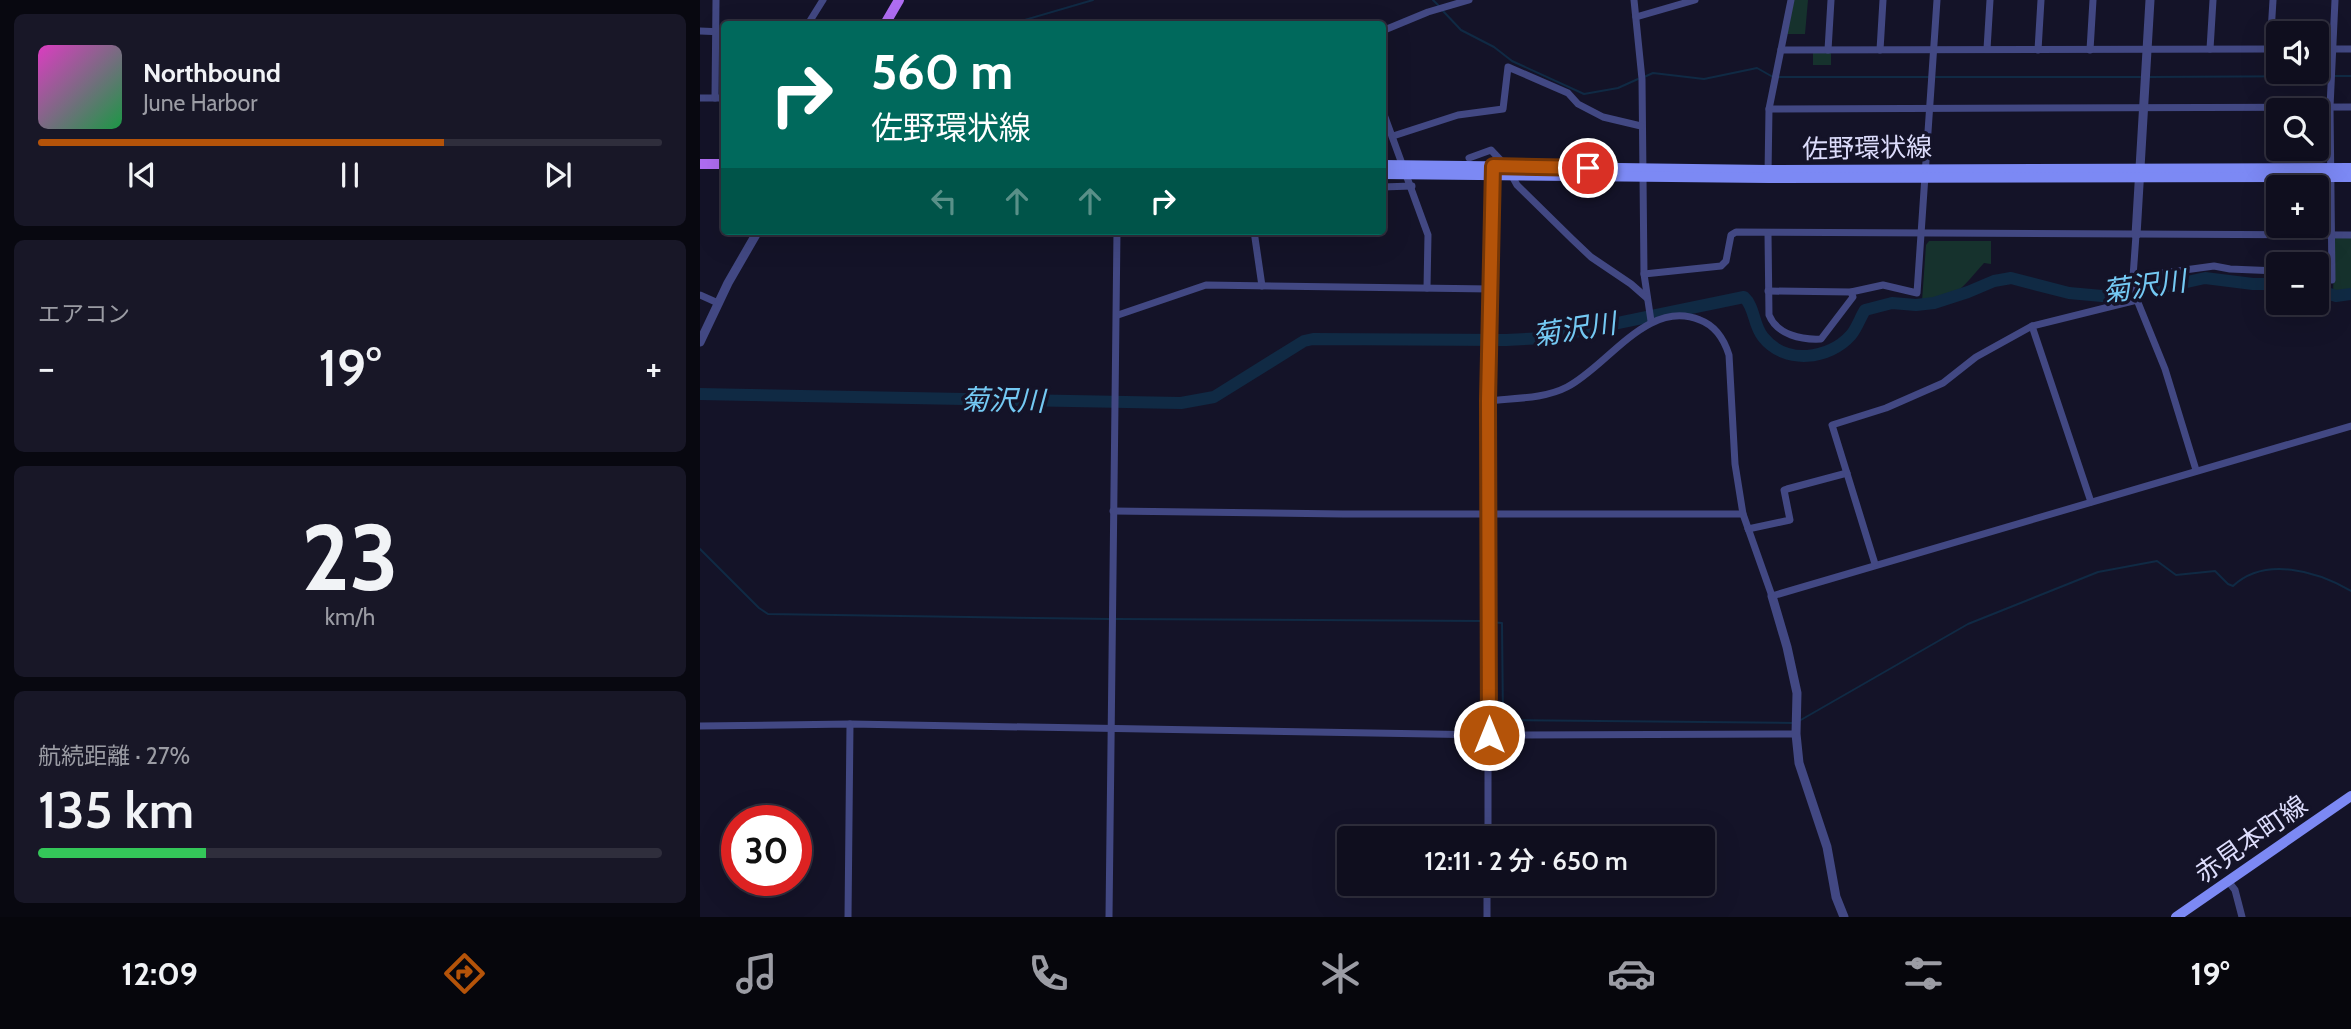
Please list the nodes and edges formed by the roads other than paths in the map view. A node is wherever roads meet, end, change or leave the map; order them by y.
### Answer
1 (716, 0) edge
2 (823, 0) edge
3 (899, 0) edge
4 (1469, 0) edge
5 (1634, 0) edge
6 (1695, 0) edge
7 (1791, 0) edge
8 (1830, 0) edge
9 (1883, 0) edge
10 (1937, 0) edge
11 (1990, 0) edge
12 (2041, 0) edge
13 (2093, 0) edge
14 (2150, 0) edge
15 (2213, 0) edge
16 (2273, 0) edge
17 (2335, 0) edge
18 (1636, 18) junction
19 (810, 21) edge
20 (887, 21) edge
21 (2273, 21) edge
22 (1386, 29) edge
23 (700, 31) edge
24 (715, 32) junction
25 (721, 32) edge
26 (1987, 49) junction
27 (2147, 49) junction
28 (2210, 49) junction
29 (2266, 49) edge
30 (2332, 49) junction
31 (2351, 49) edge
32 (1781, 50) junction
33 (1828, 50) junction
34 (1880, 50) junction
35 (1934, 50) junction
36 (2038, 50) junction
37 (2090, 50) junction
38 (700, 98) edge
39 (715, 98) junction
40 (721, 98) edge
41 (2143, 107) junction
42 (2330, 107) junction
43 (2351, 107) edge
44 (1930, 108) junction
45 (1769, 109) junction
46 (1386, 119) edge
47 (1641, 126) junction
48 (1393, 136) junction
49 (1469, 158) dead end
50 (700, 164) edge
51 (721, 164) edge
52 (1386, 166) edge
53 (2351, 169) edge
54 (1406, 170) junction
55 (1493, 171) junction
56 (1510, 171) junction
57 (1386, 173) edge
58 (1642, 173) junction
59 (1926, 173) junction
60 (2139, 173) junction
61 (2332, 173) junction
62 (1768, 174) junction
63 (2351, 177) edge
64 (1412, 186) junction
65 (1386, 187) edge
66 (1768, 233) junction
67 (756, 235) edge
68 (1117, 235) edge
69 (1255, 235) edge
70 (1923, 235) junction
71 (2136, 235) junction
72 (2351, 235) edge
73 (2333, 236) junction
74 (2266, 271) edge
75 (1644, 274) junction
76 (2133, 277) junction
77 (2329, 280) edge
78 (1262, 286) junction
79 (1427, 288) junction
80 (1492, 289) junction
81 (1768, 292) junction
82 (1851, 292) junction
83 (700, 295) edge
84 (1648, 299) junction
85 (2137, 300) junction
86 (718, 303) junction
87 (1118, 315) junction
88 (1651, 321) junction
89 (2032, 326) junction
90 (700, 342) edge
91 (1488, 401) junction
92 (2351, 426) edge
93 (2196, 470) junction
94 (1847, 472) junction
95 (2091, 502) junction
96 (1114, 511) junction
97 (1489, 513) junction
98 (1743, 514) junction
99 (1748, 529) junction
100 (1875, 564) junction
101 (1772, 596) junction
102 (850, 724) junction
103 (700, 726) edge
104 (1111, 728) junction
105 (1796, 734) junction
106 (1489, 735) junction
107 (2351, 796) edge
108 (1488, 826) edge
109 (2228, 881) junction
110 (1487, 896) edge
111 (848, 917) edge
112 (1109, 917) edge
113 (1487, 917) edge
114 (1844, 917) edge
115 (2176, 917) edge
116 (2242, 917) edge

1 - 24 street
2 - 19 street
3 - 20 main road
4 - 22 street
5 - 18 street
6 - 18 street
7 - 32 street
8 - 33 street
9 - 34 street
10 - 35 street
11 - 26 street
12 - 36 street
13 - 37 street
14 - 27 street
15 - 28 street
16 - 21 street
17 - 30 street
18 - 47 street
23 - 24 street
24 - 25 street
24 - 39 street
26 - 35 street
26 - 36 street
27 - 28 street
27 - 37 street
27 - 41 street
28 - 29 street
30 - 31 street
30 - 42 street
32 - 33 street
32 - 45 street
33 - 34 street
34 - 35 street
35 - 44 street
36 - 37 street
38 - 39 street
39 - 40 street
41 - 42 street
41 - 44 street
41 - 60 street
42 - 43 street
42 - 61 street
44 - 45 street
44 - 59 street
45 - 62 street
46 - 48 street
47 - 48 street
47 - 58 street
48 - 54 street
49 - 56 street
50 - 51 main road
52 - 54 main road, 佐野環状線
53 - 61 main road, 佐野環状線
54 - 55 main road, 佐野環状線
54 - 57 main road, 佐野環状線
54 - 64 street
55 - 56 main road, 佐野環状線
55 - 80 street
56 - 58 main road, 佐野環状線
56 - 84 street
58 - 62 main road, 佐野環状線
58 - 75 street
59 - 60 main road, 佐野環状線
59 - 62 main road, 佐野環状線
59 - 70 street
60 - 61 main road, 佐野環状線
60 - 71 street
61 - 63 main road, 佐野環状線
61 - 73 street
64 - 65 street
64 - 79 street
66 - 70 street
66 - 75 street
66 - 81 street
67 - 86 street
68 - 87 street
69 - 78 street
70 - 71 street
70 - 82 street
71 - 73 street
71 - 76 street
72 - 73 street
73 - 77 street
74 - 76 street
75 - 84 street
76 - 85 street
78 - 79 street
78 - 87 street
79 - 80 street
80 - 91 street
81 - 82 street
81 - 82 street
83 - 86 street
84 - 88 street
85 - 89 street
85 - 93 street
86 - 90 street
87 - 96 street
88 - 91 street
88 - 98 street
89 - 94 street
89 - 95 street
91 - 97 street
92 - 93 street
93 - 95 street
94 - 99 street
94 - 100 street
95 - 100 street
96 - 97 street
96 - 104 street
97 - 98 street
97 - 106 street
98 - 99 street
99 - 101 street
100 - 101 street
101 - 105 street
102 - 103 street
102 - 104 street
102 - 111 street
104 - 106 street
104 - 112 street
105 - 106 street
105 - 114 street
106 - 108 street
107 - 109 main road, 赤見本町線
109 - 115 main road, 赤見本町線
109 - 116 street
110 - 113 street

